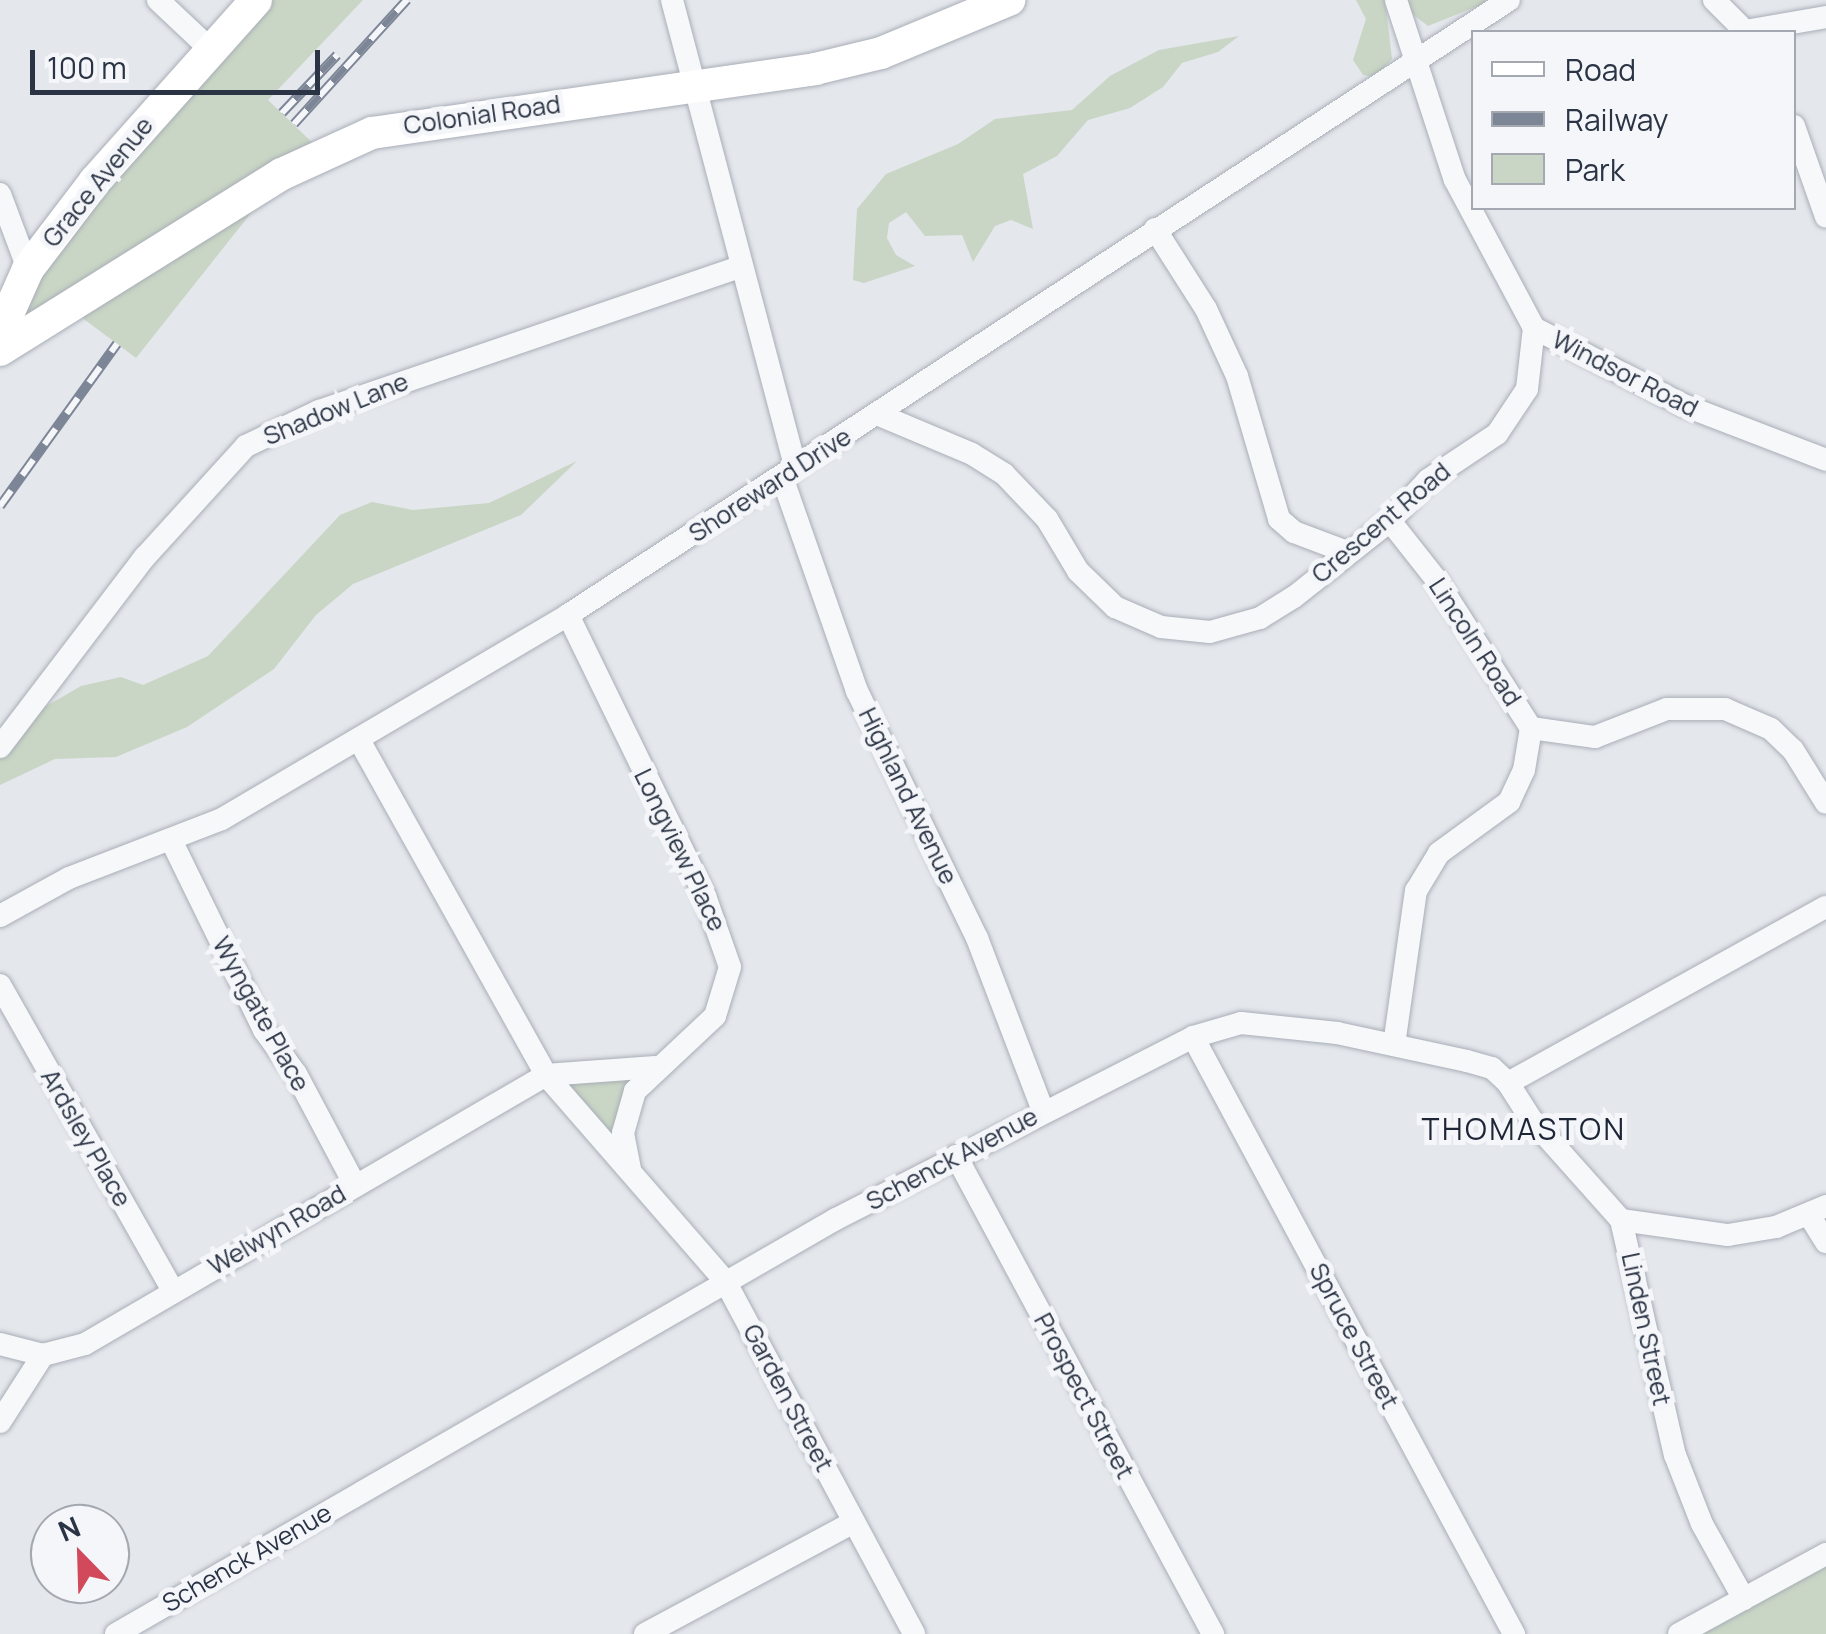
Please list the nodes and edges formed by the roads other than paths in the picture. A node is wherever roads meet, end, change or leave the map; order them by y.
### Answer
1 (158, 0) edge
2 (256, 0) edge
3 (672, 0) edge
4 (1009, 0) edge
5 (1396, 0) edge
6 (1510, 0) edge
7 (1714, 0) edge
8 (1826, 17) edge
9 (1744, 30) edge
10 (1757, 30) edge
11 (210, 48) junction
12 (1416, 60) junction
13 (693, 86) junction
14 (1796, 132) edge
15 (0, 194) edge
16 (1826, 217) edge
17 (1155, 228) junction
18 (739, 267) junction
19 (28, 270) junction
20 (1534, 328) junction
21 (0, 332) edge
22 (0, 350) edge
23 (877, 414) junction
24 (1826, 460) edge
25 (789, 473) junction
26 (1390, 522) junction
27 (1346, 552) junction
28 (568, 615) junction
29 (1531, 728) junction
30 (359, 740) junction
31 (0, 747) edge
32 (1826, 803) edge
33 (172, 840) junction
34 (1824, 912) edge
35 (0, 916) edge
36 (0, 985) edge
37 (1193, 1038) junction
38 (1394, 1045) junction
39 (655, 1067) junction
40 (546, 1075) junction
41 (1508, 1083) junction
42 (1043, 1111) junction
43 (956, 1156) junction
44 (636, 1179) junction
45 (355, 1185) junction
46 (1817, 1211) edge
47 (1621, 1220) junction
48 (1826, 1242) edge
49 (724, 1282) junction
50 (173, 1291) junction
51 (0, 1344) edge
52 (43, 1355) junction
53 (0, 1422) edge
54 (854, 1522) junction
55 (1826, 1554) edge
56 (1744, 1599) junction
57 (116, 1634) edge
58 (645, 1634) edge
59 (914, 1634) edge
60 (1213, 1634) edge
61 (1514, 1634) edge
62 (1678, 1634) edge

1 - 11 street
2 - 11 street, Grace Avenue
3 - 13 street, Highland Avenue
4 - 13 street, Colonial Road
5 - 12 street, Windsor Road
6 - 12 street, Shoreward Drive
7 - 9 street
8 - 10 street
11 - 19 street, Grace Avenue
12 - 17 street, Shoreward Drive
12 - 20 street, Windsor Road
13 - 18 street, Highland Avenue
13 - 22 street, Colonial Road
14 - 16 street
15 - 19 street
17 - 23 street, Shoreward Drive
17 - 27 street
18 - 25 street, Highland Avenue
18 - 31 street, Shadow Lane
19 - 21 street, Grace Avenue
20 - 24 street, Windsor Road
20 - 26 street, Crescent Road
23 - 25 street, Shoreward Drive
23 - 27 street, Crescent Road
25 - 28 street, Shoreward Drive
25 - 42 street, Highland Avenue
26 - 27 street, Crescent Road
26 - 29 street, Lincoln Road
28 - 30 street, Shoreward Drive
28 - 39 street, Longview Place
29 - 32 street, Lincoln Road
29 - 38 street
30 - 33 street, Shoreward Drive
30 - 40 street, Garden Street
33 - 35 street, Shoreward Drive
33 - 45 street, Wyngate Place
34 - 41 street
36 - 50 street, Ardsley Place
37 - 38 street, Schenck Avenue
37 - 42 street, Schenck Avenue
37 - 61 street, Spruce Street
38 - 41 street, Schenck Avenue
39 - 40 street
39 - 44 street, Garden Street
40 - 44 street, Garden Street
40 - 45 street, Welwyn Road
41 - 47 street, Linden Street
42 - 43 street, Schenck Avenue
43 - 49 street, Schenck Avenue
43 - 60 street, Prospect Street
44 - 49 street, Garden Street
45 - 50 street, Welwyn Road
46 - 47 street
46 - 48 street
47 - 56 street, Linden Street
49 - 54 street, Garden Street
49 - 57 street, Schenck Avenue
50 - 52 street, Welwyn Road
51 - 52 street
52 - 53 street
54 - 58 street
54 - 59 street, Garden Street
55 - 56 street
56 - 62 street

